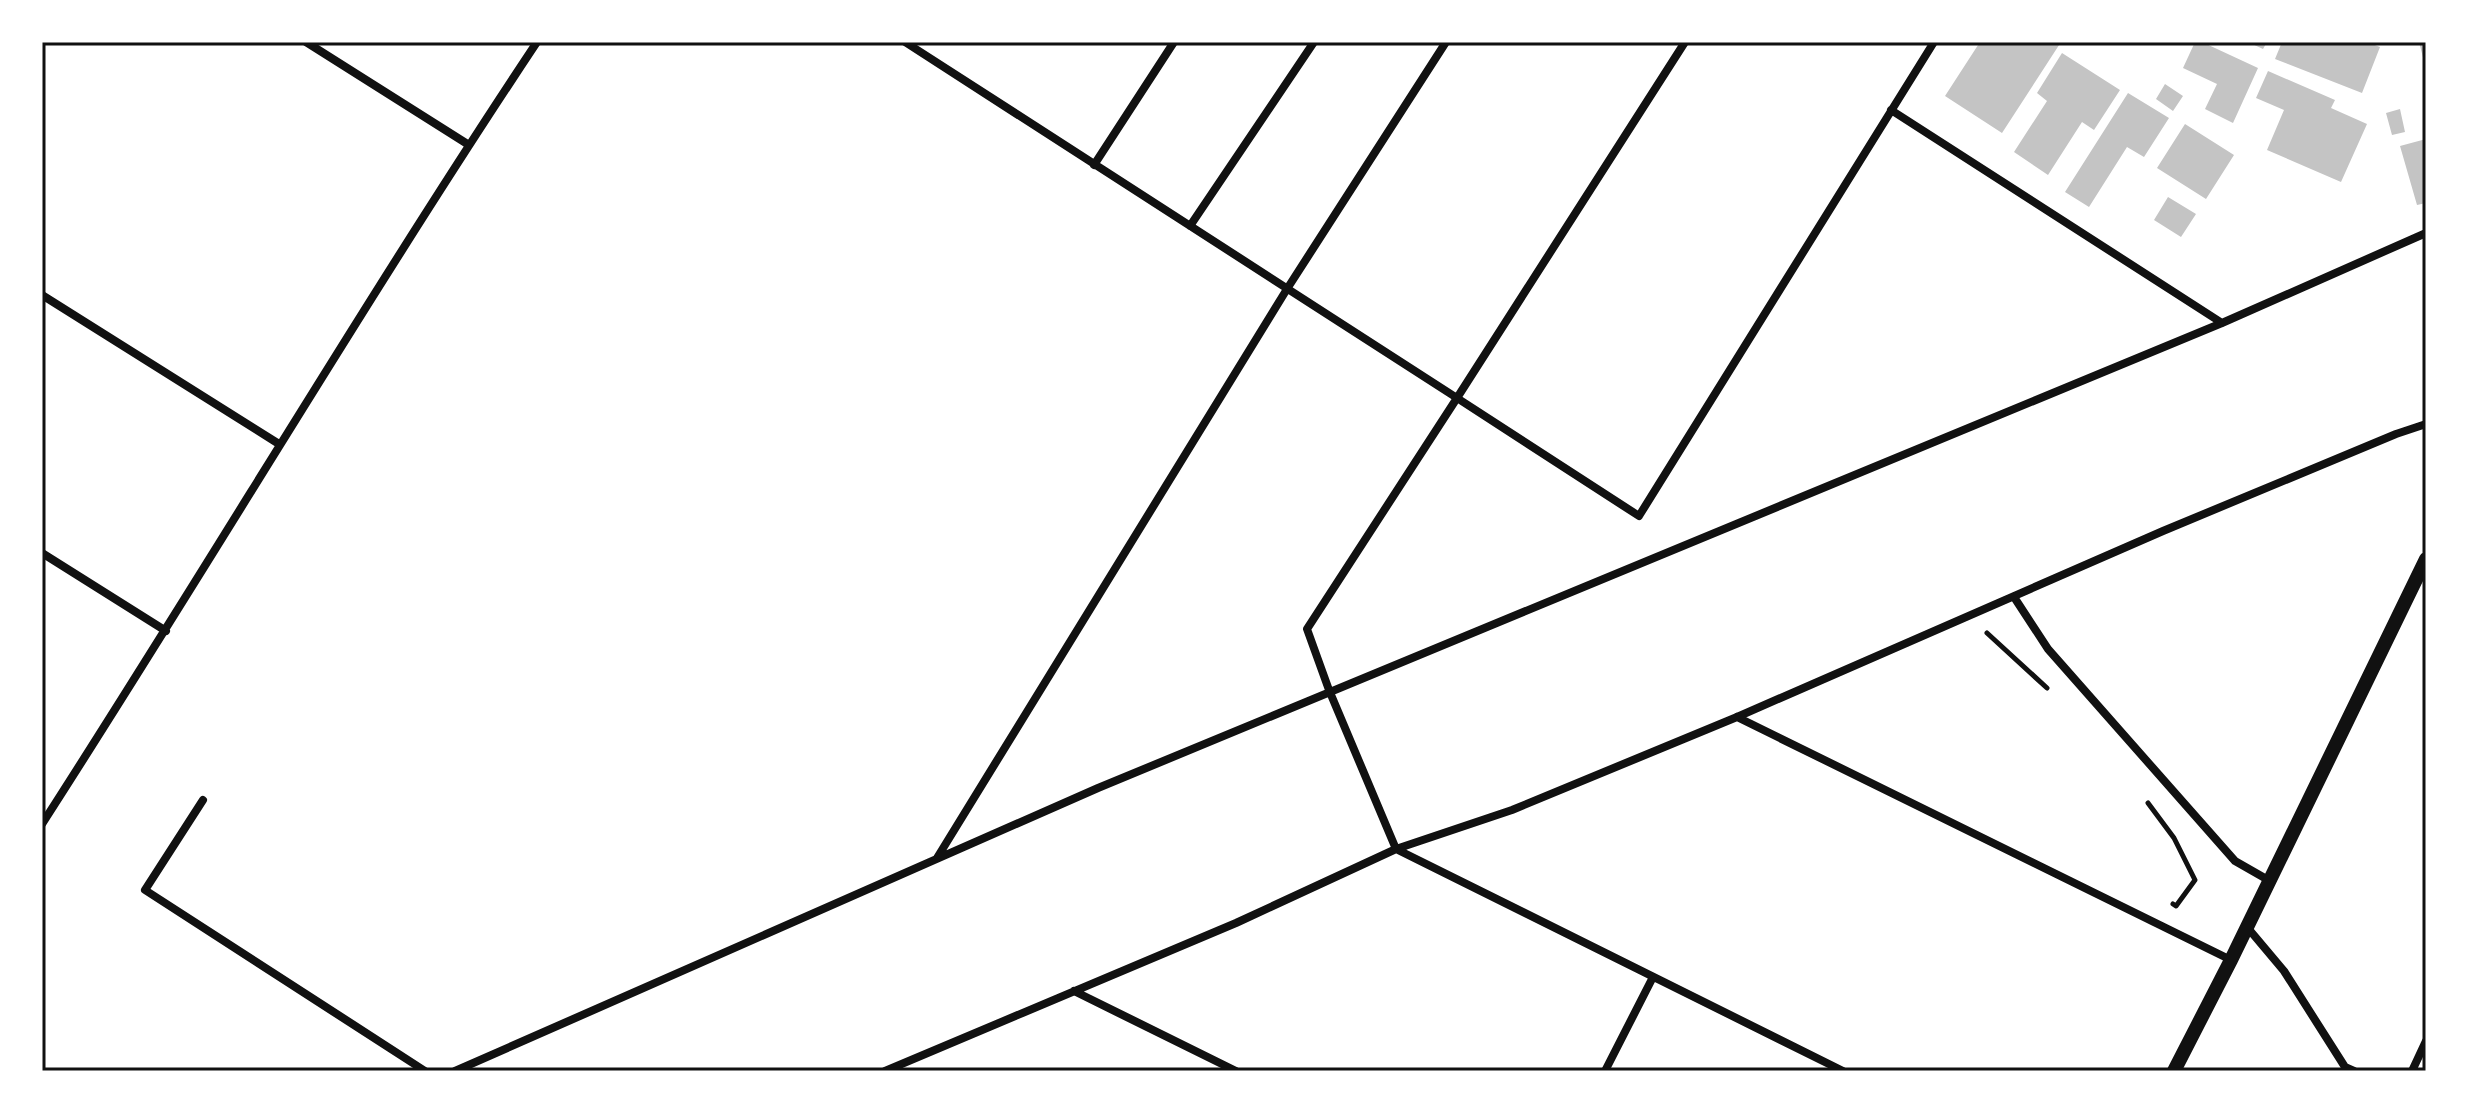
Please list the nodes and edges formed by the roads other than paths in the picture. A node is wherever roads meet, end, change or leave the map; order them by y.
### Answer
1 (537, 42) edge
2 (905, 42) edge
3 (1174, 42) edge
4 (1314, 42) edge
5 (1446, 42) edge
6 (1685, 42) edge
7 (1934, 42) edge
8 (310, 43) edge
9 (1891, 110) junction
10 (469, 145) junction
11 (1094, 165) junction
12 (1190, 226) junction
13 (2426, 233) edge
14 (1287, 289) junction
15 (42, 295) edge
16 (2222, 323) junction
17 (1457, 398) junction
18 (2426, 424) edge
19 (279, 444) junction
20 (42, 553) edge
21 (2426, 559) edge
22 (2014, 597) junction
23 (166, 631) junction
24 (1329, 690) junction
25 (1737, 717) junction
26 (203, 800) dead end
27 (42, 824) edge
28 (1396, 849) junction
29 (937, 858) junction
30 (2270, 881) junction
31 (2247, 927) junction
32 (2231, 960) junction
33 (1653, 977) junction
34 (1074, 991) junction
35 (2426, 1041) edge
36 (425, 1071) edge
37 (455, 1071) edge
38 (885, 1071) edge
39 (1236, 1071) edge
40 (1605, 1071) edge
41 (1843, 1071) edge
42 (2174, 1071) edge
43 (2354, 1071) edge
44 (2412, 1071) edge

1 - 10 street
2 - 11 street
3 - 11 street
4 - 12 street
5 - 14 street
6 - 17 street
7 - 9 street
8 - 10 street
9 - 16 street
9 - 17 street
10 - 19 street
11 - 12 street
12 - 14 street
13 - 16 street
14 - 17 street
14 - 29 street
15 - 19 street
16 - 24 street
17 - 24 street
18 - 22 street
19 - 23 street
20 - 23 street
21 - 30 street
22 - 25 street
22 - 30 street
23 - 27 street
24 - 28 street
24 - 29 street
25 - 28 street
25 - 32 street
26 - 36 street
28 - 33 street
28 - 34 street
29 - 37 street
30 - 31 street
31 - 32 street
31 - 43 street
32 - 42 street
33 - 40 street
33 - 41 street
34 - 38 street
34 - 39 street
35 - 44 street

